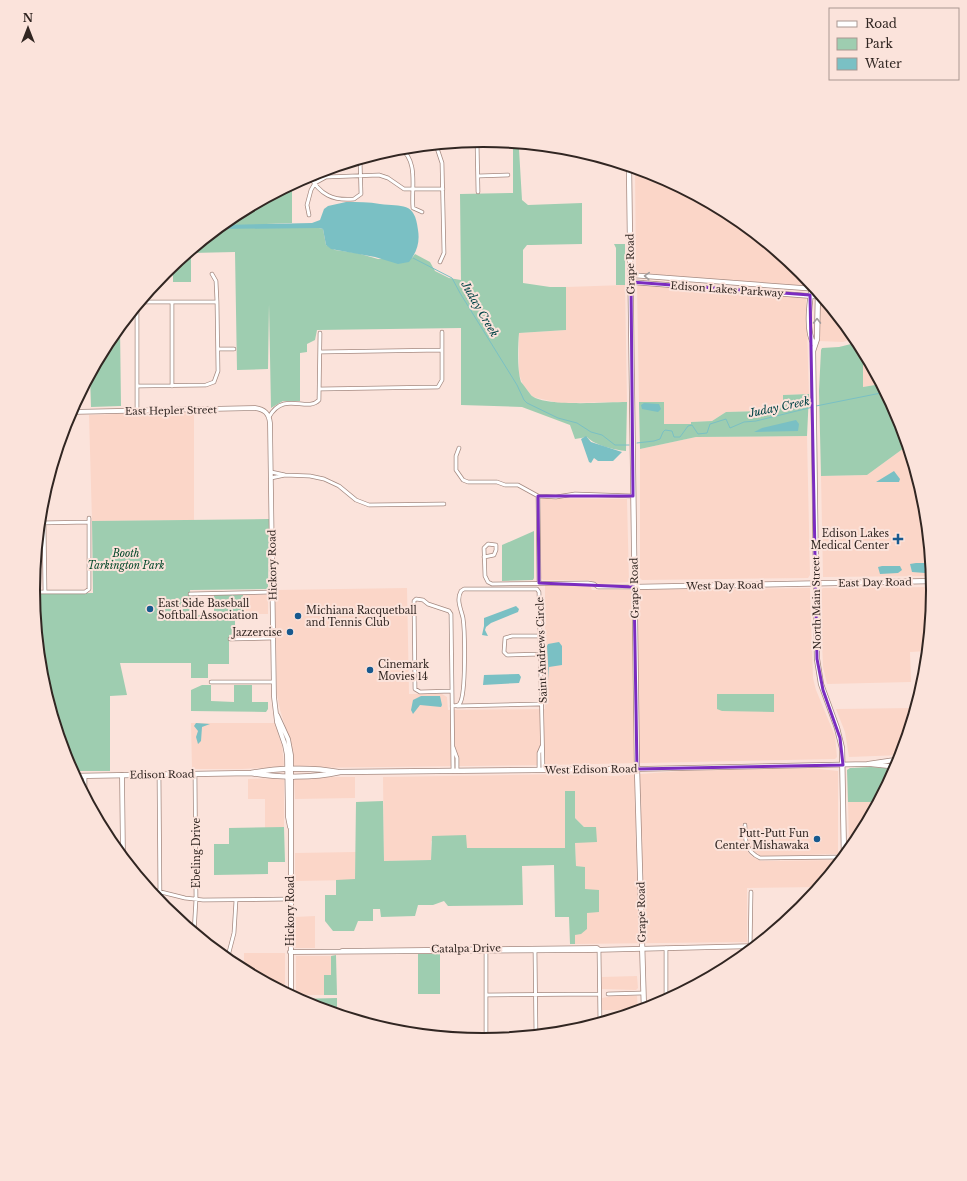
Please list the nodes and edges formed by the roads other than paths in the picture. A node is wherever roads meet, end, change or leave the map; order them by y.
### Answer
1 (477, 147) edge
2 (438, 150) edge
3 (407, 154) edge
4 (360, 165) edge
5 (629, 172) edge
6 (360, 175) junction
7 (508, 175) dead end
8 (478, 176) junction
9 (314, 183) junction
10 (443, 189) junction
11 (413, 190) junction
12 (478, 192) dead end
13 (422, 212) dead end
14 (309, 215) dead end
15 (440, 262) dead end
16 (212, 274) dead end
17 (630, 275) junction
18 (631, 282) junction
19 (806, 287) edge
20 (811, 292) edge
21 (810, 295) junction
22 (814, 295) edge
23 (820, 301) edge
24 (147, 302) edge
25 (172, 302) junction
26 (217, 302) junction
27 (136, 316) edge
28 (442, 332) dead end
29 (320, 333) dead end
30 (814, 344) junction
31 (218, 349) junction
32 (234, 349) dead end
33 (442, 350) junction
34 (320, 352) junction
35 (137, 386) junction
36 (172, 386) junction
37 (320, 389) junction
38 (137, 410) junction
39 (78, 412) edge
40 (269, 416) junction
41 (459, 448) dead end
42 (271, 472) junction
43 (285, 475) junction
44 (271, 478) junction
45 (538, 496) junction
46 (633, 496) junction
47 (444, 504) dead end
48 (46, 523) edge
49 (44, 532) edge
50 (484, 557) junction
51 (927, 581) edge
52 (538, 583) junction
53 (816, 583) junction
54 (634, 587) junction
55 (40, 592) edge
56 (45, 592) junction
57 (272, 592) junction
58 (190, 594) dead end
59 (539, 636) junction
60 (273, 638) junction
61 (230, 639) dead end
62 (540, 654) junction
63 (211, 682) dead end
64 (273, 682) junction
65 (452, 691) junction
66 (540, 704) junction
67 (452, 706) junction
68 (457, 706) junction
69 (893, 760) edge
70 (867, 764) junction
71 (843, 765) junction
72 (890, 766) edge
73 (637, 769) junction
74 (541, 770) junction
75 (455, 771) junction
76 (290, 773) junction
77 (159, 774) junction
78 (195, 774) junction
79 (122, 775) junction
80 (84, 776) joint
81 (84, 783) edge
82 (745, 825) dead end
83 (122, 846) edge
84 (844, 848) edge
85 (837, 857) edge
86 (160, 892) joint
87 (751, 892) dead end
88 (196, 899) junction
89 (290, 899) junction
90 (236, 900) junction
91 (194, 927) edge
92 (750, 944) edge
93 (748, 946) edge
94 (642, 948) junction
95 (666, 948) junction
96 (535, 949) junction
97 (599, 949) junction
98 (486, 950) junction
99 (290, 952) junction
100 (229, 953) edge
101 (291, 990) edge
102 (643, 993) junction
103 (536, 994) junction
104 (599, 994) junction
105 (608, 994) dead end
106 (666, 994) edge
107 (486, 995) junction
108 (644, 1003) edge
109 (600, 1018) edge
110 (536, 1031) edge
111 (486, 1034) edge

1 - 8 street
2 - 10 street
3 - 11 street
4 - 6 street
5 - 17 main road, Grape Road
6 - 9 street
6 - 9 street
6 - 11 street
7 - 8 street
8 - 12 street
9 - 14 street
10 - 11 street
10 - 15 street
11 - 13 street
16 - 26 street
17 - 18 main road, Grape Road
19 -> 17 street, Edison Lakes Parkway
18 - 21 street, Edison Lakes Parkway
18 - 46 main road, Grape Road
20 - 21 main road, North Main Street
21 - 22 street, Edison Lakes Parkway
21 - 30 main road, North Main Street
30 -> 23 main road, North Main Street
24 - 25 street
25 - 26 street
25 - 36 street
26 - 31 street
27 - 35 street
28 - 33 street
29 - 34 street
30 - 53 main road, North Main Street
31 - 32 street
31 - 36 street
33 - 34 street
33 - 37 street
34 - 37 street
35 - 36 street
35 - 38 street
37 - 40 street
38 - 39 street, East Hepler Street
38 - 40 street, East Hepler Street
40 - 42 street, Hickory Road
41 - 45 street
42 - 43 street
42 - 44 street, Hickory Road
43 - 44 street
43 - 47 street
44 - 57 street, Hickory Road
45 - 46 street
45 - 52 street
46 - 54 main road, Grape Road
48 - 56 street
49 - 56 street
50 - 50 street
50 - 52 street
51 - 53 main road, East Day Road
52 - 54 street
53 - 54 main road, West Day Road
53 - 71 main road, North Main Street
54 - 73 main road, Grape Road
55 - 56 street
57 - 58 street
57 - 60 street, Hickory Road
59 - 62 street, Saint Andrews Circle
59 - 62 street
59 - 68 street, Saint Andrews Circle
60 - 61 street
60 - 64 street, Hickory Road
62 - 66 street, Saint Andrews Circle
63 - 64 street
64 - 76 street, Hickory Road
65 - 65 street
65 - 67 street
66 - 68 street
66 - 74 street, Saint Andrews Circle
67 - 68 street
67 - 75 street
69 - 70 street
70 - 71 street
70 - 72 street
71 - 73 street, West Edison Road
71 - 84 main road, North Main Street
73 - 74 main road, West Edison Road
73 - 94 main road, Grape Road
74 - 75 main road, West Edison Road
75 - 76 main road, West Edison Road
76 - 78 main road, Edison Road
76 - 89 street, Hickory Road
77 - 78 main road, Edison Road
77 - 79 main road, Edison Road
77 - 86 street
78 - 88 street, Ebeling Drive
79 - 80 main road, Edison Road
79 - 83 street
80 - 81 street
82 - 85 street
86 - 88 street
87 - 92 street
88 - 90 street
88 - 91 street, Ebeling Drive
89 - 90 street
89 - 99 street, Hickory Road
90 - 100 street
93 - 95 street, Catalpa Drive
94 - 95 street, Catalpa Drive
94 - 97 street, Catalpa Drive
94 - 102 main road, Grape Road
95 - 106 street
96 - 97 street, Catalpa Drive
96 - 98 street, Catalpa Drive
96 - 103 street
97 - 104 street
98 - 99 street, Catalpa Drive
98 - 107 street
99 - 101 street, Hickory Road
102 - 105 street
102 - 108 main road, Grape Road
103 - 104 street
103 - 107 street
103 - 110 street
104 - 109 street
107 - 111 street

